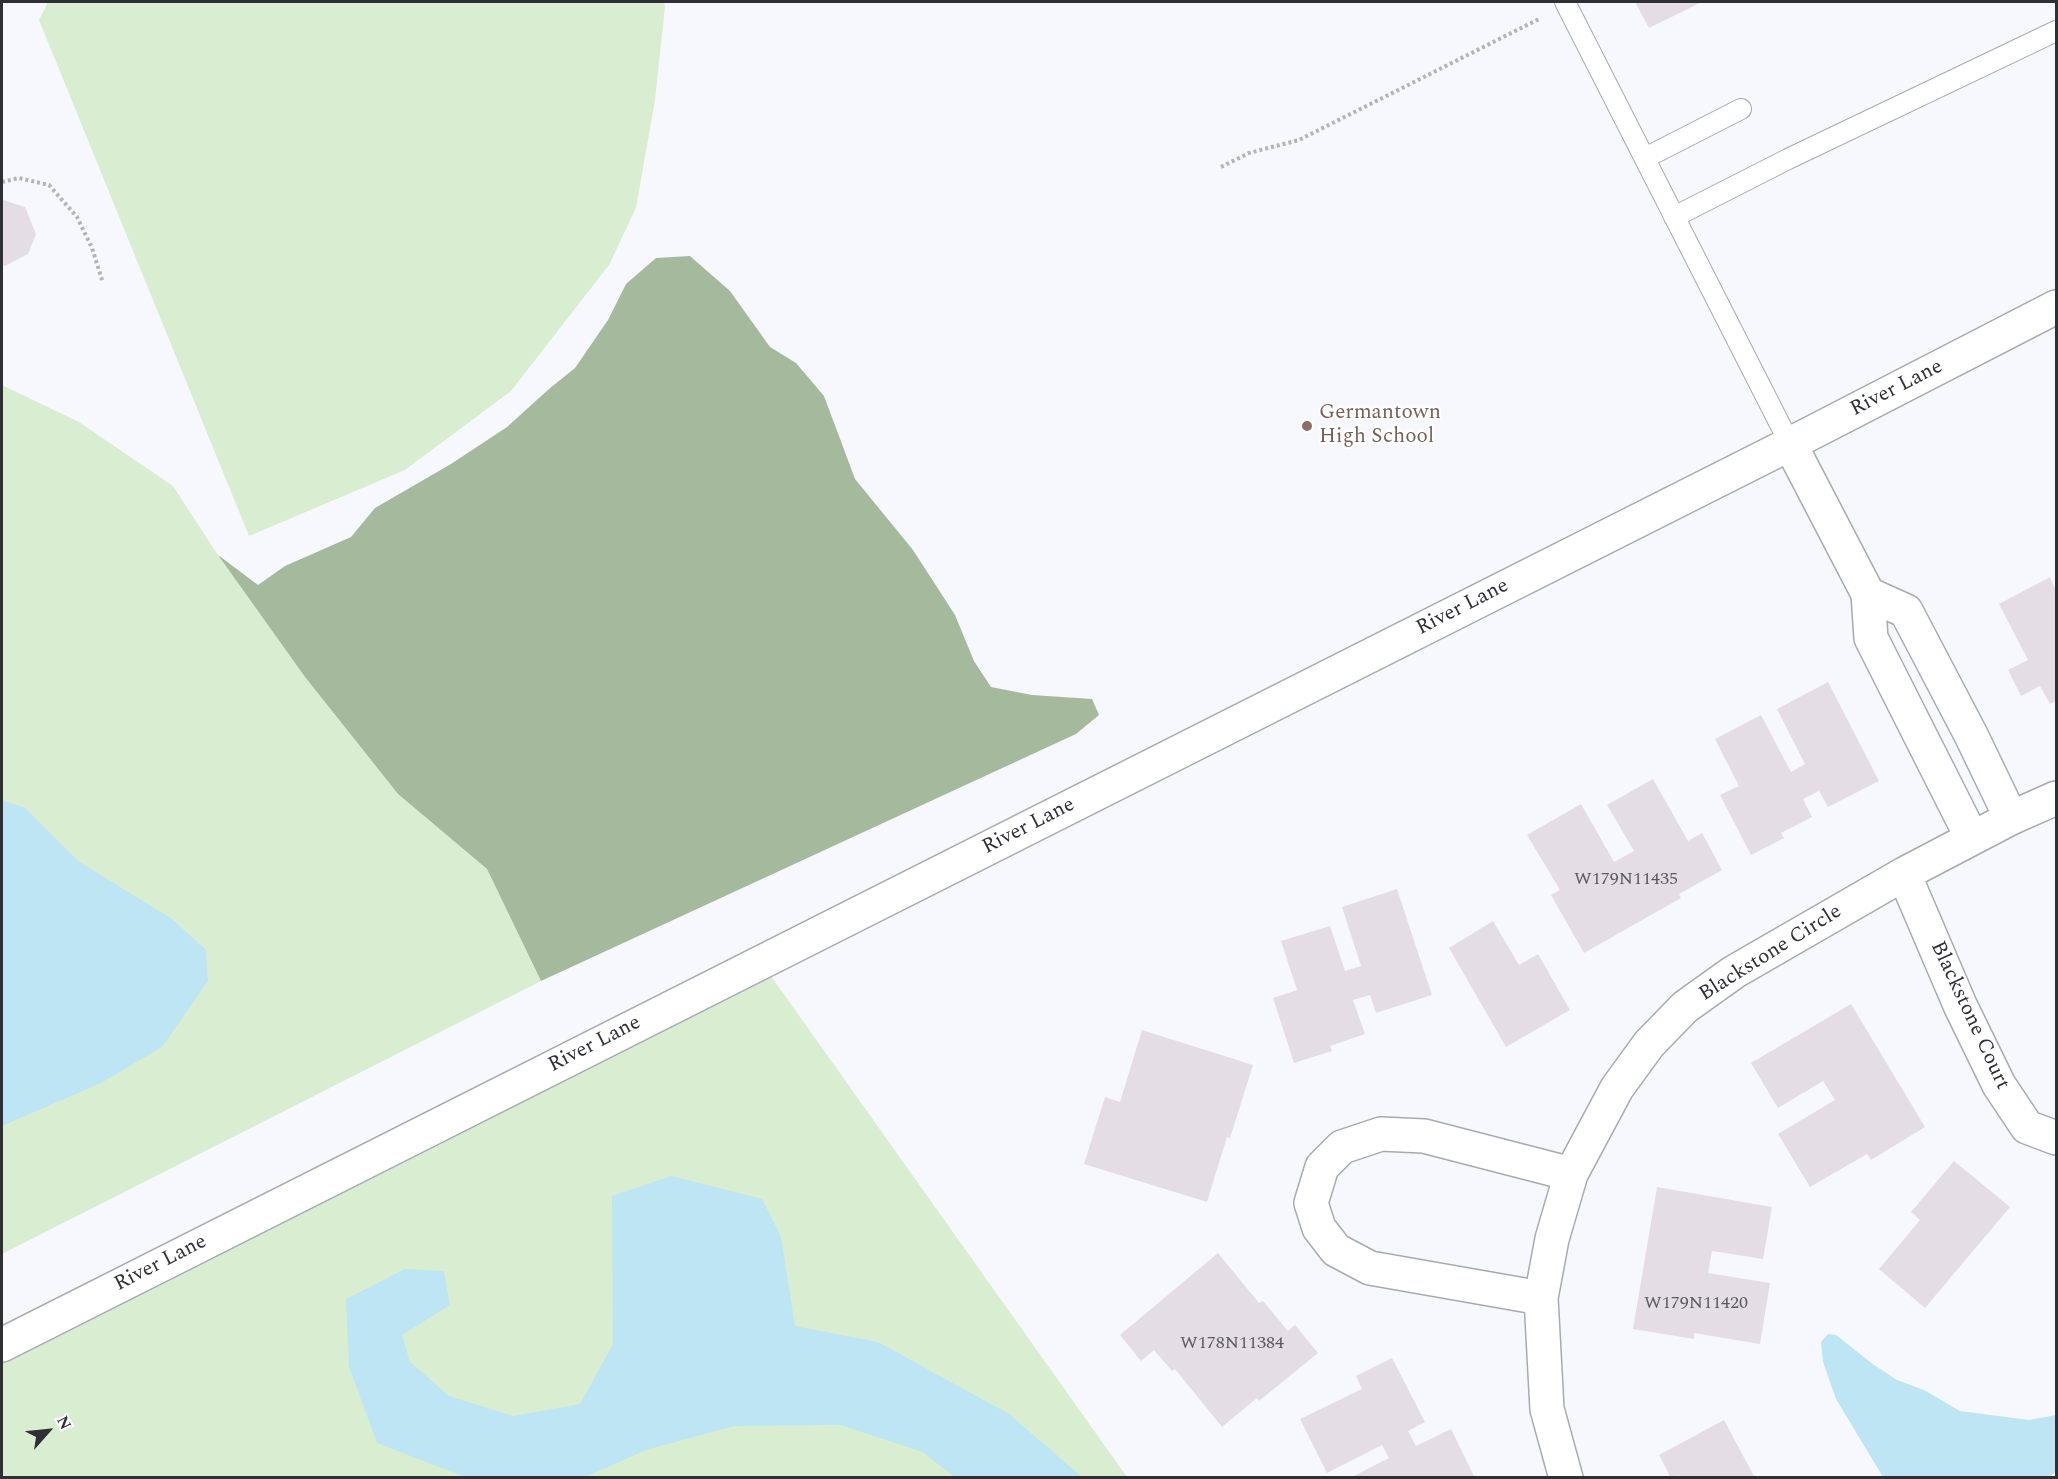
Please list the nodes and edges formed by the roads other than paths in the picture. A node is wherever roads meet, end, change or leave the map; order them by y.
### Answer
1 (1566, 3) edge
2 (2056, 31) edge
3 (1741, 109) dead end
4 (1645, 158) junction
5 (1674, 217) junction
6 (2056, 308) edge
7 (1790, 444) junction
8 (1868, 594) junction
9 (2056, 798) edge
10 (2010, 818) junction
11 (1972, 838) junction
12 (1904, 874) junction
13 (2056, 1138) edge
14 (1571, 1174) junction
15 (1541, 1298) junction
16 (2, 1345) edge
17 (1566, 1478) edge

1 - 4 lane
2 - 5 lane
3 - 4 lane
4 - 5 lane
5 - 7 lane
6 - 7 street, River Lane
7 - 8 street
7 - 16 street, River Lane
8 - 10 street
8 - 11 street
9 - 10 street, Blackstone Circle
10 - 11 street, Blackstone Circle
11 - 12 street, Blackstone Circle
12 - 13 street, Blackstone Court
12 - 14 street, Blackstone Circle
14 - 15 street, Blackstone Circle
14 - 15 street
15 - 17 street, Blackstone Circle

